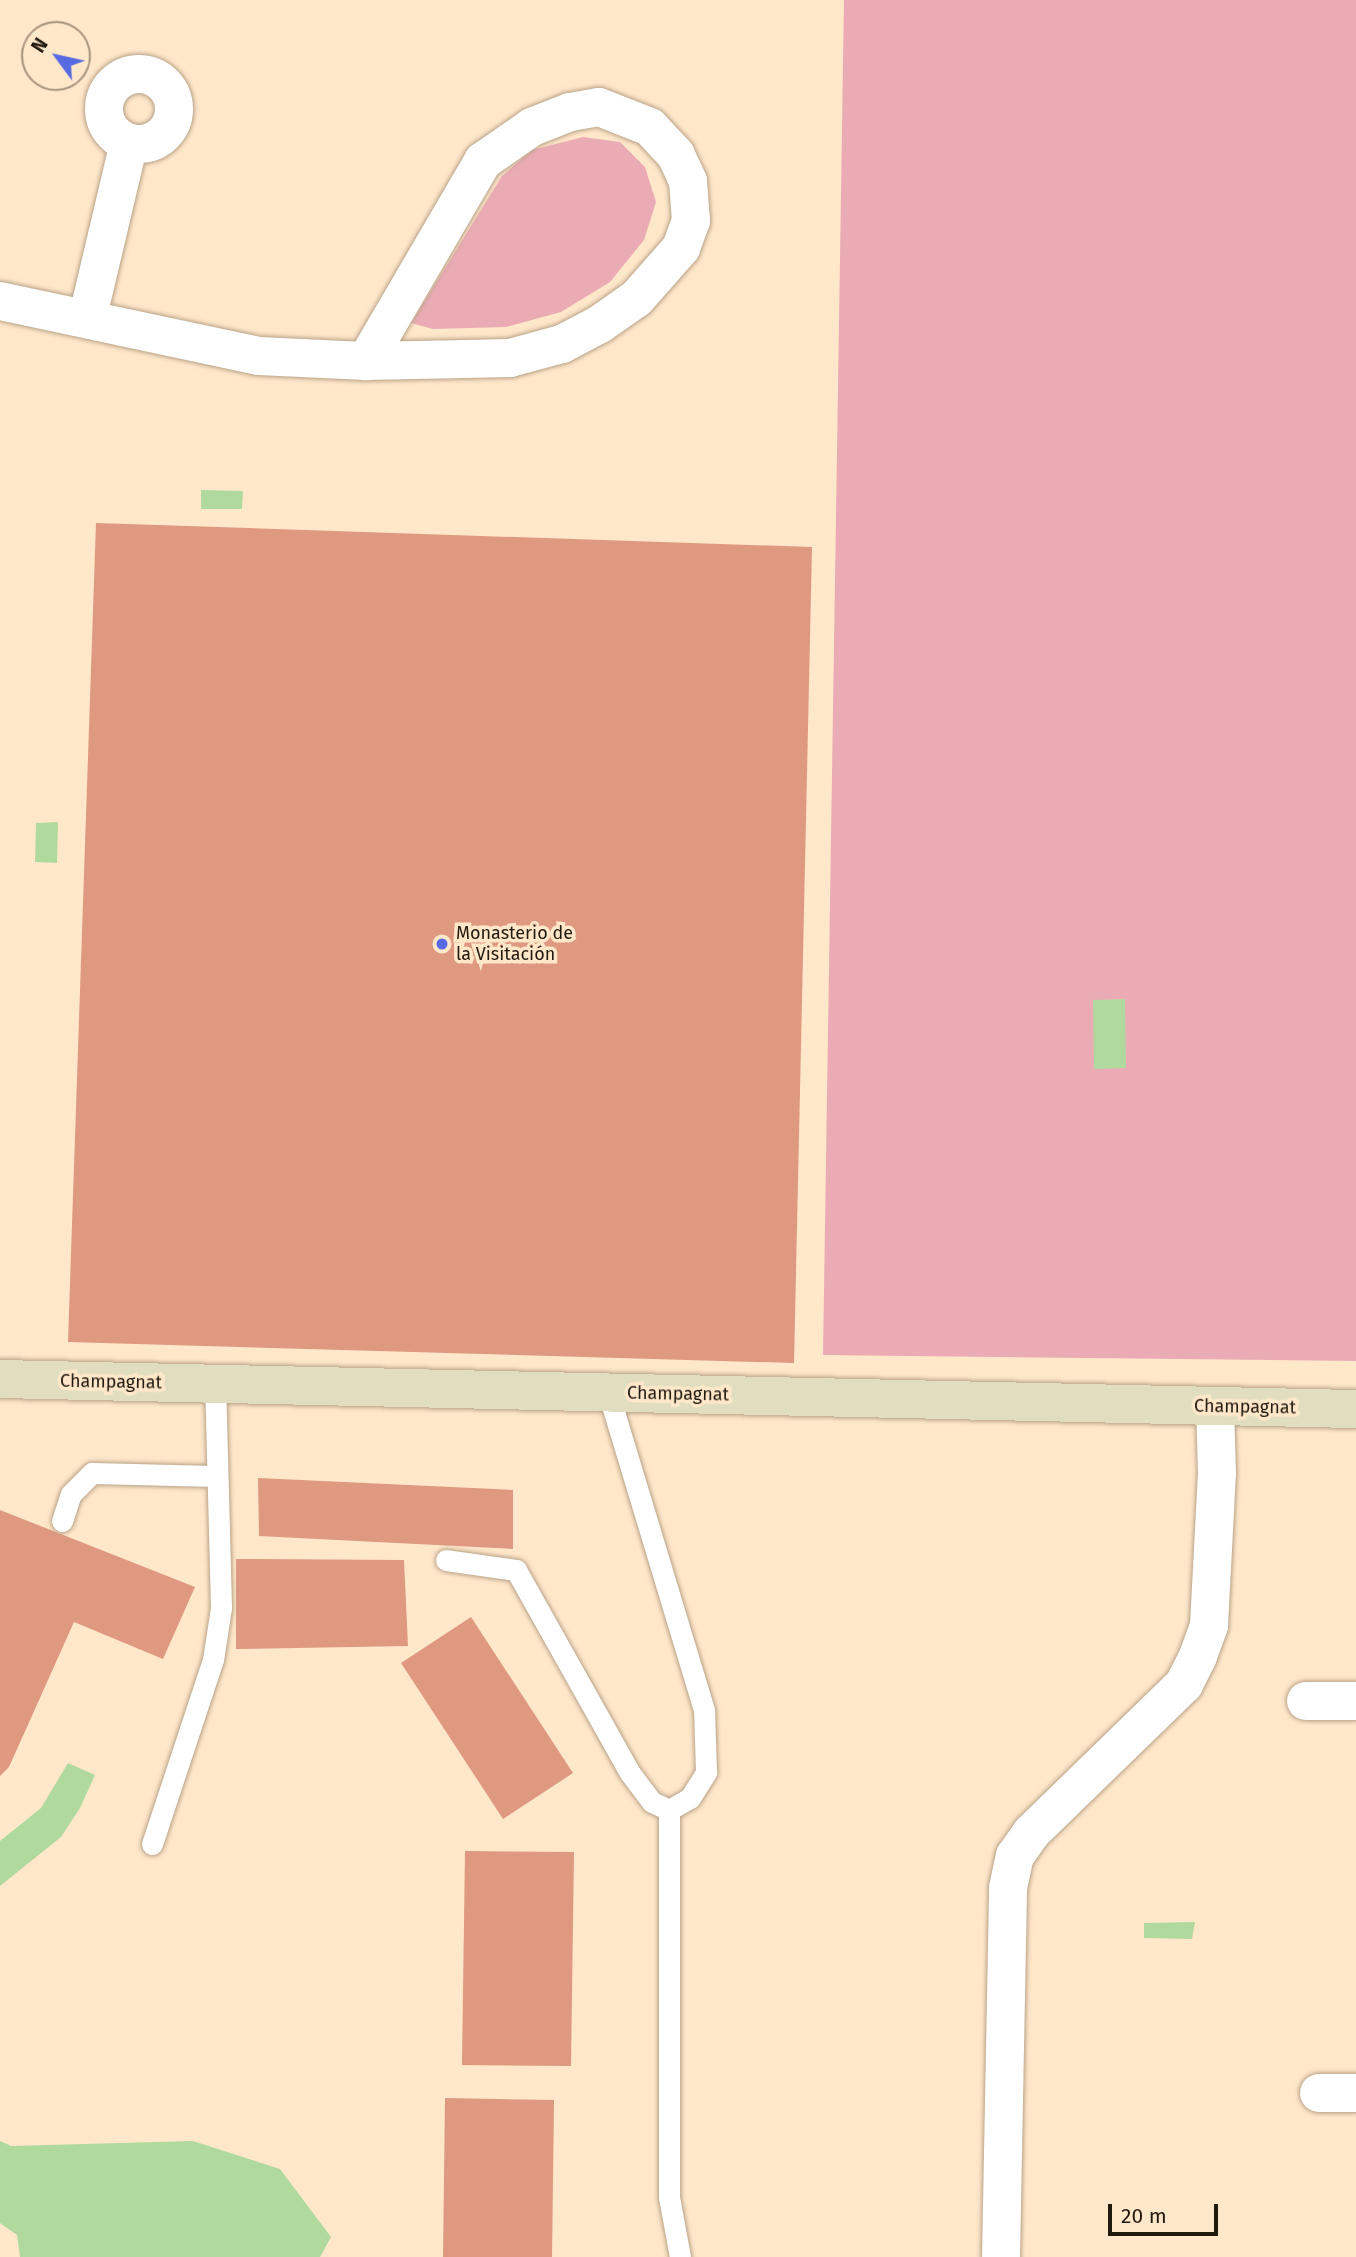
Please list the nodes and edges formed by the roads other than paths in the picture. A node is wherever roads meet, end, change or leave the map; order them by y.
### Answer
1 (129, 143) dead end
2 (0, 300) edge
3 (88, 316) junction
4 (366, 361) junction
5 (0, 1379) edge
6 (215, 1384) junction
7 (608, 1393) junction
8 (1215, 1406) junction
9 (1356, 1409) edge
10 (215, 1476) junction
11 (62, 1521) dead end
12 (446, 1560) dead end
13 (1306, 1701) dead end
14 (1356, 1701) edge
15 (669, 1810) junction
16 (152, 1844) dead end
17 (1319, 2093) dead end
18 (1356, 2093) edge
19 (680, 2257) edge
20 (1001, 2257) edge

1 - 3 street
2 - 3 street
3 - 4 street
4 - 4 street
5 - 6 street, Champagnat
6 - 7 street, Champagnat
6 - 10 lane
7 - 8 street, Champagnat
7 - 15 lane
8 - 9 street, Champagnat
8 - 20 street
10 - 11 lane
10 - 16 lane
12 - 15 lane
13 - 14 street
15 - 19 lane
17 - 18 street

